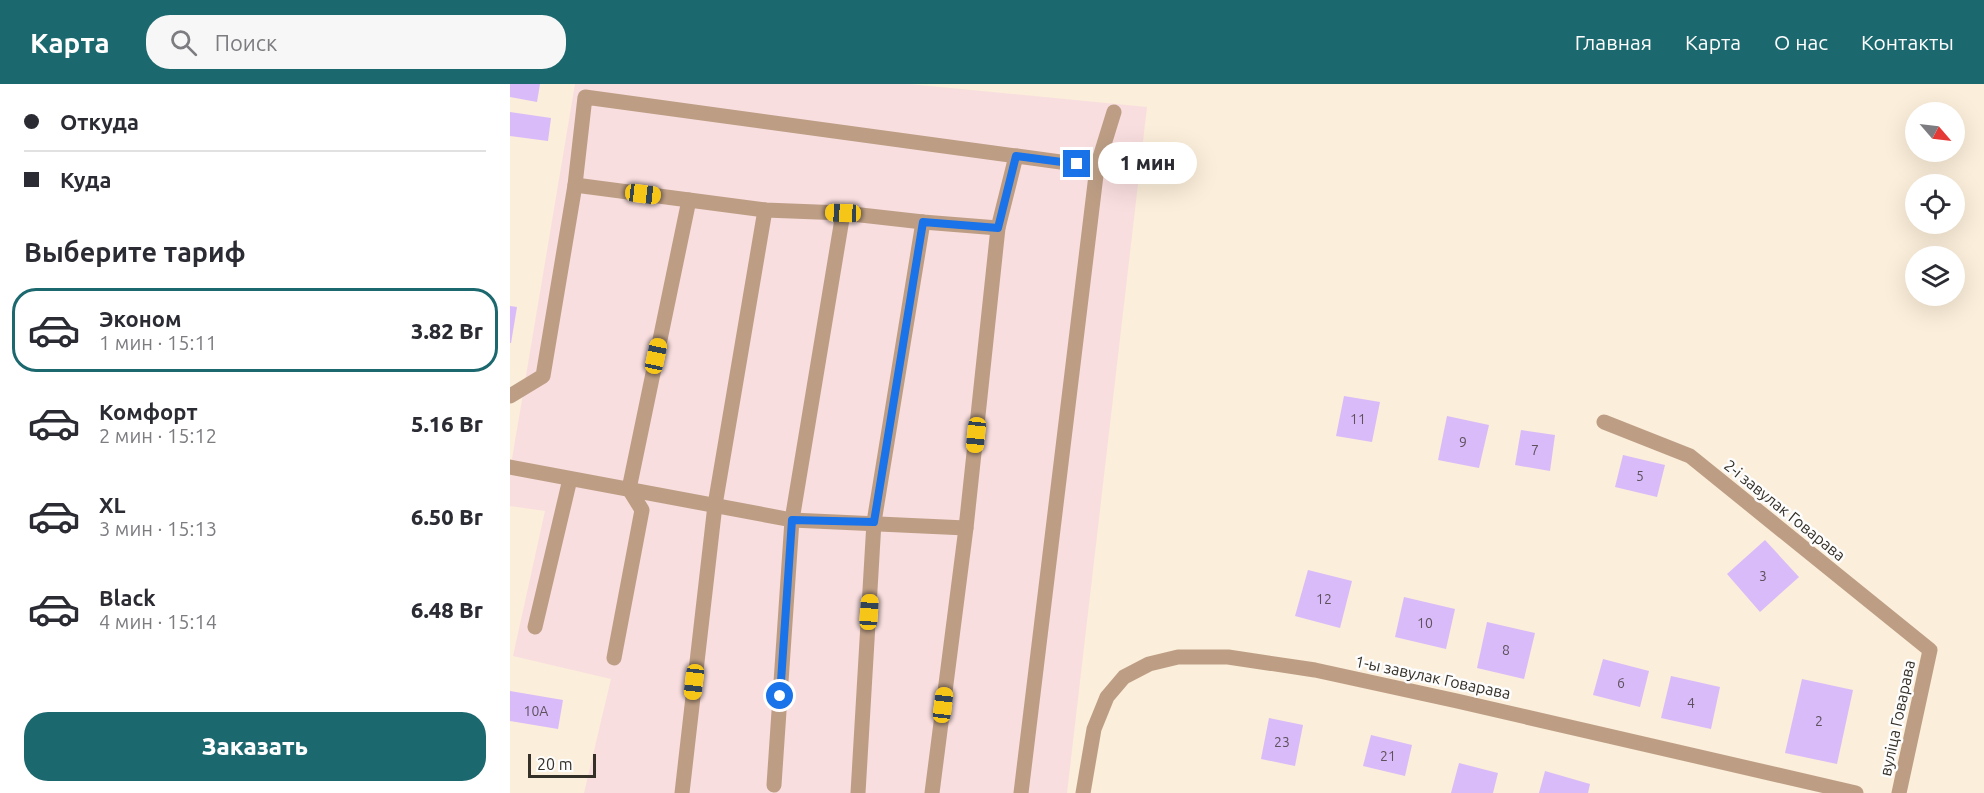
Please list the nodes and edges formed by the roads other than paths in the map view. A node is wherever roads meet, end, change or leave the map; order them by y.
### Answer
1 (1114, 112) dead end
2 (1016, 156) junction
3 (1097, 167) junction
4 (575, 185) junction
5 (689, 200) junction
6 (765, 210) junction
7 (843, 213) junction
8 (923, 222) junction
9 (998, 228) junction
10 (510, 396) edge
11 (1604, 422) dead end
12 (510, 468) edge
13 (570, 478) junction
14 (629, 489) junction
15 (715, 505) junction
16 (792, 520) junction
17 (874, 522) junction
18 (966, 528) junction
19 (535, 627) dead end
20 (1930, 650) joint
21 (614, 658) dead end
22 (774, 785) dead end
23 (682, 793) edge
24 (858, 793) edge
25 (932, 793) edge
26 (1021, 793) edge
27 (1083, 793) edge
28 (1856, 793) edge
29 (1899, 793) edge

1 - 3 street
2 - 3 street
2 - 4 street
2 - 9 street
3 - 26 street
4 - 5 street
4 - 10 street
5 - 6 street
5 - 14 street
6 - 7 street
6 - 15 street
7 - 8 street
7 - 16 street
8 - 9 street
8 - 17 street
9 - 18 street
11 - 20 street, 2-і завулак Говарава
12 - 13 street
13 - 14 street
13 - 19 street
14 - 15 street
14 - 21 street
15 - 16 street
15 - 23 street
16 - 17 street
16 - 22 street
17 - 18 street
17 - 24 street
18 - 25 street
20 - 29 street, вуліца Говарава
27 - 28 street, 1-ы завулак Говарава

